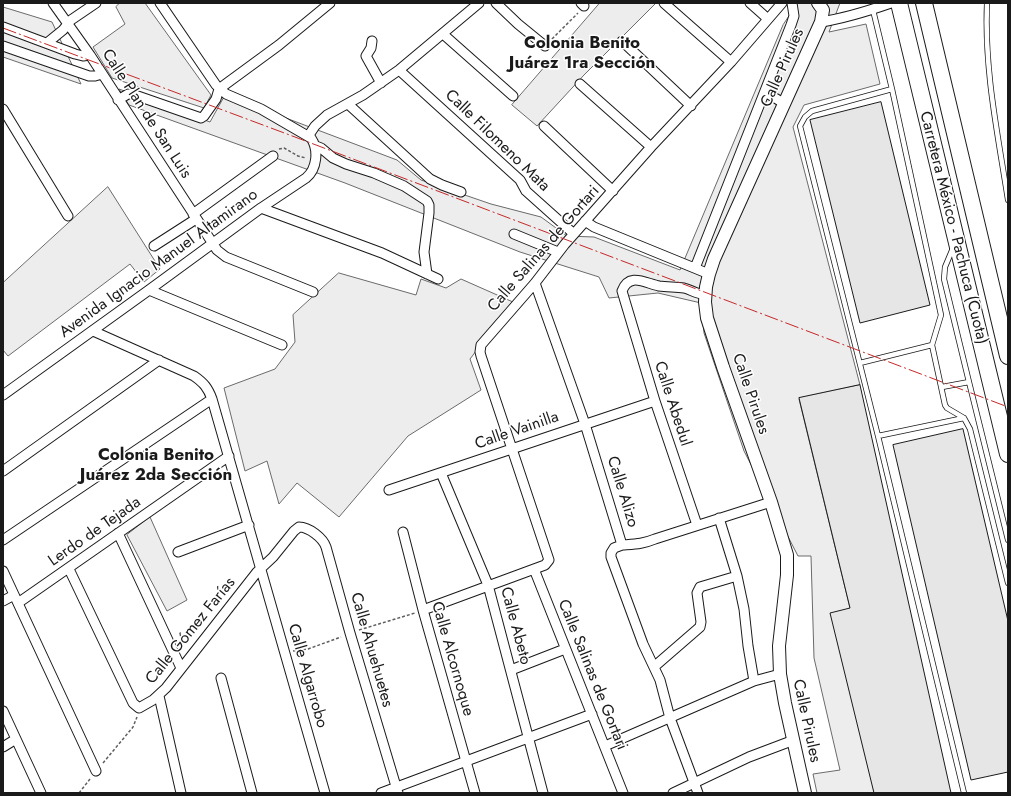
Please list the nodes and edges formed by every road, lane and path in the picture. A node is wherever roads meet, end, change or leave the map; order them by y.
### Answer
1 (53, 3) edge
2 (96, 3) edge
3 (160, 3) edge
4 (330, 3) edge
5 (479, 3) edge
6 (496, 3) edge
7 (664, 3) edge
8 (750, 3) edge
9 (782, 3) edge
10 (792, 3) edge
11 (818, 3) edge
12 (924, 3) edge
13 (987, 3) edge
14 (583, 5) edge
15 (897, 5) edge
16 (873, 10) junction
17 (768, 19) junction
18 (821, 22) junction
19 (68, 23) junction
20 (3, 27) edge
21 (443, 34) junction
22 (372, 41) dead end
23 (622, 41) dead end
24 (47, 43) junction
25 (3, 46) edge
26 (545, 46) joint
27 (90, 55) junction
28 (731, 62) junction
29 (399, 70) junction
30 (102, 74) junction
31 (381, 83) junction
32 (580, 84) dead end
33 (892, 88) junction
34 (219, 89) junction
35 (765, 92) junction
36 (513, 96) dead end
37 (118, 100) junction
38 (348, 104) junction
39 (784, 104) junction
40 (691, 106) junction
41 (3, 109) edge
42 (544, 126) dead end
43 (309, 135) junction
44 (316, 146) junction
45 (651, 147) junction
46 (273, 156) joint
47 (316, 157) junction
48 (613, 191) junction
49 (461, 192) dead end
50 (1008, 200) edge
51 (261, 208) junction
52 (68, 216) dead end
53 (195, 217) junction
54 (585, 221) junction
55 (514, 234) dead end
56 (574, 234) junction
57 (956, 240) junction
58 (212, 243) junction
59 (154, 246) dead end
60 (558, 252) junction
61 (695, 268) junction
62 (427, 274) junction
63 (709, 274) junction
64 (438, 279) dead end
65 (535, 283) junction
66 (149, 290) junction
67 (313, 292) dead end
68 (705, 294) junction
69 (92, 331) junction
70 (282, 344) dead end
71 (932, 345) junction
72 (1008, 356) edge
73 (159, 360) junction
74 (860, 363) junction
75 (969, 382) junction
76 (942, 388) junction
77 (3, 395) edge
78 (212, 398) junction
79 (655, 401) junction
80 (964, 418) junction
81 (585, 424) junction
82 (878, 436) junction
83 (512, 450) junction
84 (1008, 454) edge
85 (229, 456) junction
86 (3, 471) edge
87 (441, 473) junction
88 (389, 490) dead end
89 (771, 502) junction
90 (719, 518) junction
91 (249, 524) junction
92 (697, 525) junction
93 (302, 527) joint
94 (403, 532) dead end
95 (118, 533) junction
96 (3, 540) edge
97 (1008, 540) edge
98 (622, 545) junction
99 (178, 552) dead end
100 (261, 568) junction
101 (69, 569) junction
102 (534, 569) junction
103 (3, 571) edge
104 (737, 576) junction
105 (1008, 583) edge
106 (488, 585) junction
107 (16, 599) junction
108 (3, 600) edge
109 (422, 610) junction
110 (565, 649) junction
111 (655, 666) junction
112 (181, 668) junction
113 (511, 670) junction
114 (780, 674) junction
115 (221, 678) dead end
116 (754, 681) junction
117 (159, 696) junction
118 (139, 708) junction
119 (3, 711) edge
120 (592, 714) junction
121 (670, 718) junction
122 (529, 738) junction
123 (16, 739) junction
124 (794, 740) junction
125 (605, 746) junction
126 (3, 747) edge
127 (466, 761) junction
128 (96, 772) junction
129 (694, 783) junction
130 (397, 790) edge
131 (41, 793) edge
132 (79, 793) edge
133 (181, 793) edge
134 (252, 793) edge
135 (325, 793) edge
136 (380, 793) edge
137 (475, 793) edge
138 (543, 793) edge
139 (623, 793) edge
140 (673, 793) edge
141 (698, 793) edge
142 (805, 793) edge
143 (964, 793) edge

1 - 19 street, Calle Plan de San Luis
2 - 19 street
3 - 34 street
4 - 34 street
5 - 21 street
6 - 26 street
7 - 28 street
8 - 17 street
9 - 17 street, Calle Salinas de Gortari
10 - 35 street, Calle Pirules
11 - 18 street
12 - 72 highway, Carretera México - Pachuca (Cuota)
13 - 50 lane
14 - 26 path
15 - 16 street
15 - 57 highway, Carretera México - Pachuca (Cuota)
16 - 18 street
16 - 33 lane
17 - 28 street, Calle Salinas de Gortari
18 - 39 street, Calle Pirules
19 - 24 street
19 - 27 street, Calle Plan de San Luis
20 - 24 street
21 - 29 street
21 - 36 street
22 - 31 street
23 - 40 street
24 - 27 street
25 - 30 street
27 - 30 street, Calle Plan de San Luis
28 - 40 street, Calle Salinas de Gortari
29 - 31 street
29 - 56 street, Calle Filomeno Mata
30 - 37 street, Calle Plan de San Luis
31 - 38 street
32 - 45 street
33 - 71 lane
33 - 74 lane
34 - 37 street
34 - 43 street
35 - 39 street
35 - 61 street, Calle Pirules
37 - 53 street, Calle Plan de San Luis
38 - 43 street
38 - 49 street
39 - 63 street, Calle Pirules
40 - 45 street, Calle Salinas de Gortari
41 - 52 street
42 - 48 street
43 - 44 street
44 - 47 street, Avenida Ignacio Manuel Altamirano
44 - 62 street
45 - 48 street, Calle Salinas de Gortari
46 - 47 path
46 - 53 street
47 - 51 street, Avenida Ignacio Manuel Altamirano
48 - 54 street, Calle Salinas de Gortari
51 - 58 street, Avenida Ignacio Manuel Altamirano
51 - 62 street
53 - 58 street, Calle Plan de San Luis
53 - 59 street
54 - 56 street, Calle Salinas de Gortari
54 - 61 street
55 - 60 street
56 - 60 street, Calle Salinas de Gortari
57 - 75 lane
57 - 84 highway, Carretera México - Pachuca (Cuota)
58 - 66 street, Avenida Ignacio Manuel Altamirano
58 - 67 street, Calle Plan de San Luis
60 - 65 street, Calle Salinas de Gortari
61 - 63 street
62 - 64 street
63 - 68 street, Calle Pirules
65 - 81 street, Calle Alizo
65 - 83 street, Calle Salinas de Gortari
66 - 69 street, Avenida Ignacio Manuel Altamirano
66 - 70 street
68 - 79 street, Calle Abedul
68 - 89 street, Calle Pirules
69 - 73 street, Calle Algarrobo
69 - 77 street, Avenida Ignacio Manuel Altamirano
71 - 74 lane
71 - 76 lane
73 - 78 street, Calle Algarrobo
73 - 86 street
74 - 82 lane
75 - 76 lane
75 - 97 lane
76 - 80 lane
78 - 85 street, Calle Algarrobo
78 - 96 street
79 - 81 street, Calle Vainilla
79 - 92 street, Calle Abedul
80 - 82 lane
80 - 105 lane
81 - 83 street, Calle Vainilla
81 - 98 street, Calle Alizo
82 - 143 lane
83 - 87 street, Calle Vainilla
83 - 102 street, Calle Salinas de Gortari
85 - 91 street, Calle Algarrobo
85 - 95 street, Lerdo de Tejada
87 - 88 street, Calle Vainilla
87 - 106 street, Calle Abeto
89 - 90 street
89 - 114 street, Calle Pirules
90 - 92 street
90 - 104 street
91 - 99 street
91 - 100 street, Calle Algarrobo
92 - 98 street
93 - 100 street, Calle Gómez Farías
93 - 130 street, Calle Ahuehuetes
94 - 109 street, Calle Alcornoque
95 - 101 street, Lerdo de Tejada
95 - 112 street
98 - 111 street, Calle Alizo
100 - 112 street, Calle Gómez Farías
100 - 135 street, Calle Algarrobo
101 - 107 street, Lerdo de Tejada
101 - 118 street
102 - 106 street
102 - 110 street, Calle Salinas de Gortari
103 - 107 street
104 - 111 street
104 - 116 street
106 - 109 street
106 - 113 street, Calle Abeto
107 - 108 street, Lerdo de Tejada
107 - 128 street
109 - 127 street, Calle Alcornoque
110 - 113 street
110 - 120 street, Calle Salinas de Gortari
111 - 121 street, Calle Alizo
112 - 117 street, Calle Gómez Farías
113 - 122 street, Calle Abeto
114 - 116 street
114 - 124 street, Calle Pirules
115 - 134 street
116 - 121 street
117 - 118 street, Calle Gómez Farías
117 - 133 street
118 - 128 path
119 - 123 street
120 - 122 street
120 - 125 street, Calle Salinas de Gortari
121 - 125 street
121 - 129 street, Calle Alizo
122 - 127 street
122 - 138 street, Calle Abeto
123 - 126 street
123 - 131 street
124 - 129 street
124 - 142 street, Calle Pirules
125 - 139 street, Calle Salinas de Gortari
127 - 130 street
127 - 137 street, Calle Alcornoque
128 - 132 path
129 - 140 street
129 - 141 street, Calle Alizo
130 - 136 street

